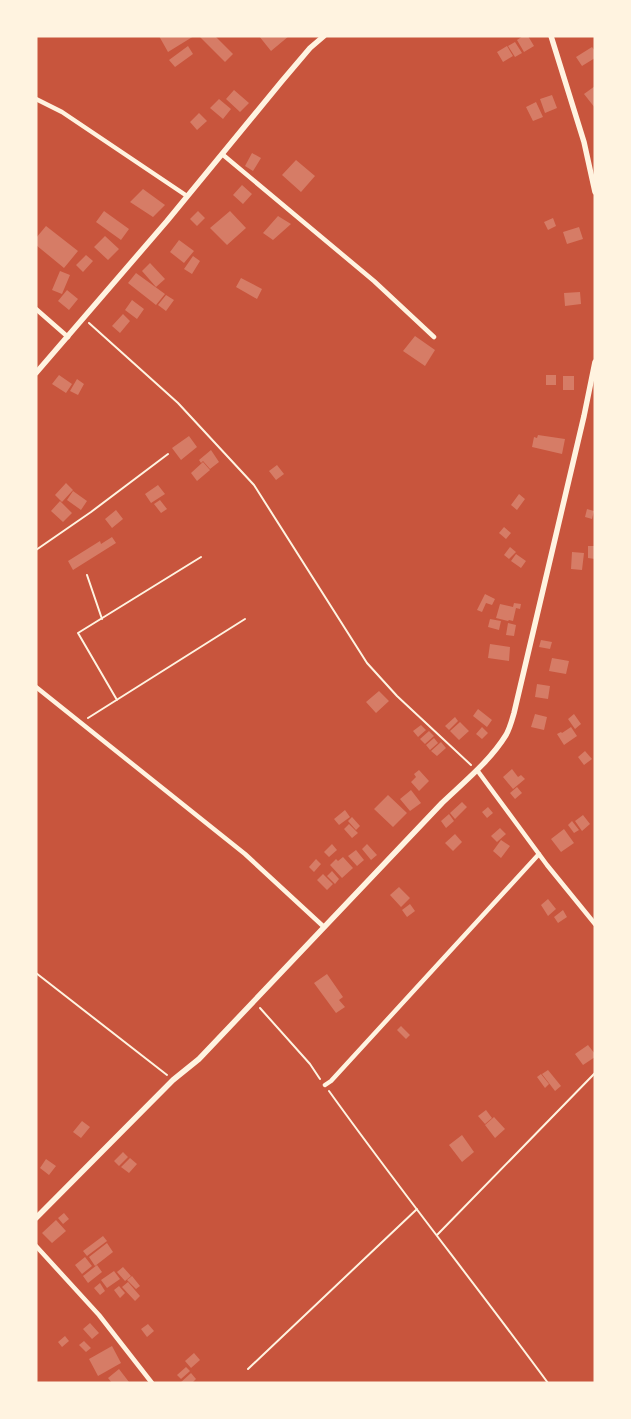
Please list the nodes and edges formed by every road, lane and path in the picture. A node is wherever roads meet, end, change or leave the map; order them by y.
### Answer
1 (324, 36) edge
2 (551, 36) edge
3 (36, 98) edge
4 (222, 154) junction
5 (595, 192) edge
6 (187, 196) junction
7 (36, 309) edge
8 (84, 318) junction
9 (68, 337) junction
10 (434, 337) dead end
11 (595, 362) edge
12 (36, 374) edge
13 (168, 454) dead end
14 (36, 550) edge
15 (201, 557) dead end
16 (86, 575) dead end
17 (102, 619) junction
18 (245, 619) dead end
19 (36, 687) edge
20 (117, 700) junction
21 (82, 722) junction
22 (476, 770) junction
23 (539, 854) junction
24 (595, 924) edge
25 (324, 928) junction
26 (36, 973) edge
27 (254, 1002) junction
28 (595, 1073) edge
29 (173, 1080) junction
30 (325, 1085) junction
31 (417, 1209) junction
32 (36, 1218) edge
33 (437, 1235) junction
34 (36, 1246) edge
35 (248, 1369) dead end
36 (152, 1383) edge
37 (548, 1383) edge

1 - 4 street
2 - 5 street
3 - 6 street
4 - 6 street
4 - 10 street
6 - 8 street
7 - 9 street
8 - 9 street
8 - 22 path
9 - 12 street
11 - 22 street
13 - 14 path
15 - 17 path
16 - 17 path
17 - 20 path
18 - 20 path
19 - 21 street
20 - 21 path
21 - 25 street
22 - 23 street
22 - 25 street
23 - 24 street
23 - 30 street
25 - 27 street
26 - 29 path
27 - 29 street
27 - 30 path
28 - 33 path
29 - 32 street
30 - 31 path
31 - 33 path
31 - 35 path
33 - 37 path
34 - 36 street

